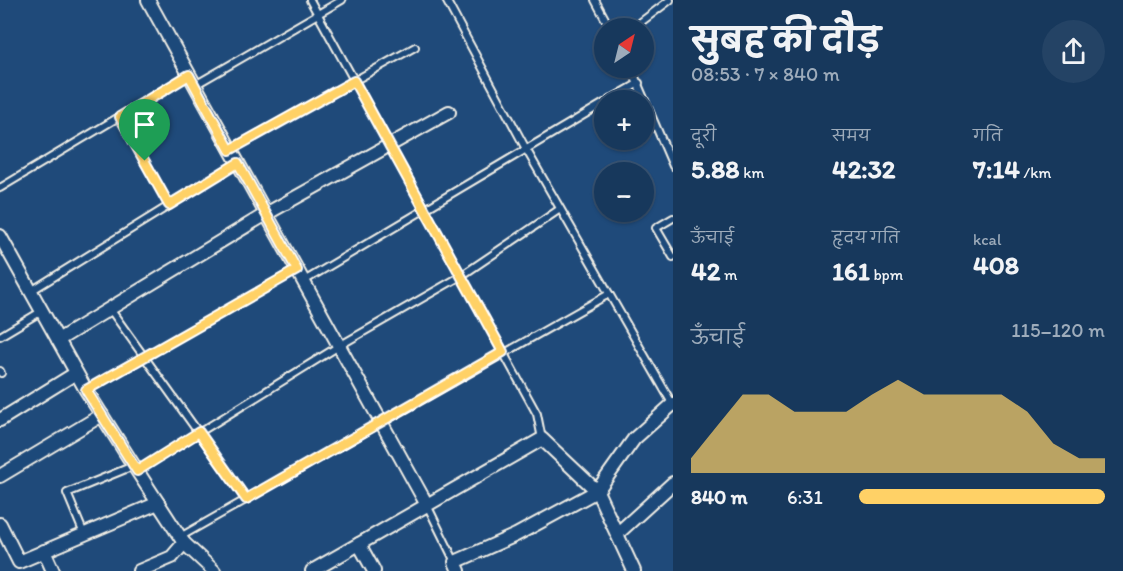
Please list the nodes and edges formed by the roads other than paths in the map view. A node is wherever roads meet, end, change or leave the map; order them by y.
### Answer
1 (148, 0) edge
2 (310, 0) edge
3 (342, 0) edge
4 (446, 0) edge
5 (595, 0) edge
6 (670, 0) edge
7 (318, 14) junction
8 (605, 18) edge
9 (646, 18) edge
10 (415, 47) dead end
11 (636, 78) edge
12 (192, 80) junction
13 (354, 81) junction
14 (639, 83) junction
15 (627, 90) edge
16 (594, 109) edge
17 (449, 112) dead end
18 (120, 117) junction
19 (390, 145) junction
20 (526, 149) junction
21 (230, 150) junction
22 (238, 163) junction
23 (673, 166) edge
24 (0, 188) edge
25 (169, 205) junction
26 (425, 209) junction
27 (560, 209) junction
28 (266, 214) junction
29 (673, 218) edge
30 (0, 236) edge
31 (4, 252) edge
32 (673, 258) edge
33 (297, 270) junction
34 (461, 276) junction
35 (303, 282) junction
36 (30, 291) junction
37 (609, 294) junction
38 (110, 309) junction
39 (42, 311) junction
40 (0, 336) edge
41 (58, 340) junction
42 (339, 346) junction
43 (503, 352) junction
44 (144, 357) junction
45 (76, 373) junction
46 (86, 390) junction
47 (673, 405) edge
48 (102, 415) junction
49 (0, 420) edge
50 (381, 422) junction
51 (199, 432) junction
52 (542, 439) junction
53 (135, 468) junction
54 (0, 476) edge
55 (673, 483) edge
56 (597, 491) junction
57 (246, 499) junction
58 (158, 503) junction
59 (427, 505) junction
60 (0, 524) edge
61 (85, 534) junction
62 (617, 534) junction
63 (182, 540) junction
64 (359, 544) junction
65 (44, 551) junction
66 (457, 567) edge
67 (54, 571) edge
68 (139, 571) edge
69 (214, 571) edge
70 (312, 571) edge
71 (374, 571) edge
72 (634, 571) edge

1 - 12 street
2 - 7 lane
3 - 7 lane
4 - 20 lane
5 - 8 lane
6 - 9 lane
7 - 12 lane
7 - 13 lane
10 - 13 lane
11 - 14 lane
12 - 18 lane
12 - 21 street
13 - 19 lane
13 - 21 lane
14 - 15 lane
14 - 23 lane
16 - 20 lane
17 - 19 street
18 - 24 lane
18 - 25 lane
19 - 26 lane
19 - 28 street
20 - 26 lane
20 - 27 lane
21 - 22 street
22 - 25 lane
22 - 28 street
25 - 36 lane
26 - 34 lane
26 - 35 lane
27 - 34 lane
27 - 37 lane
28 - 33 street
28 - 38 street
29 - 32 lane
30 - 31 street
31 - 36 street
33 - 35 street
33 - 44 lane
34 - 42 lane
34 - 43 lane
35 - 42 street
36 - 39 street
37 - 43 lane
37 - 47 lane
38 - 41 street
38 - 44 lane
39 - 40 lane
39 - 41 street
41 - 45 street
42 - 50 street
42 - 51 lane
43 - 50 lane
43 - 52 lane
44 - 46 lane
44 - 51 lane
45 - 46 street
45 - 49 street
46 - 48 street
47 - 56 street
48 - 53 street
48 - 54 street
50 - 57 lane
50 - 59 street
51 - 53 lane
51 - 57 lane
52 - 56 street
52 - 59 street
53 - 58 street
53 - 61 lane
55 - 62 street
56 - 62 street
56 - 66 street
57 - 63 lane
58 - 61 street
58 - 63 street
59 - 64 street
59 - 66 lane
60 - 65 street
61 - 65 street
62 - 72 street
63 - 68 street
63 - 69 street
64 - 70 street
64 - 71 street
65 - 67 street

